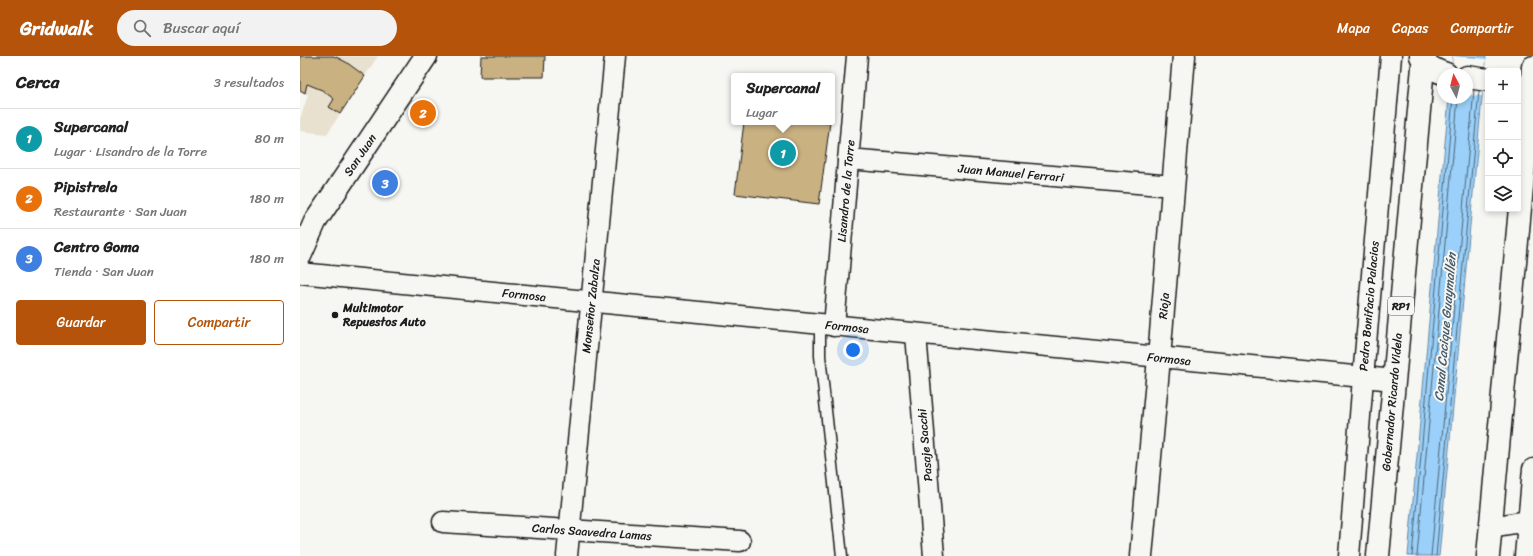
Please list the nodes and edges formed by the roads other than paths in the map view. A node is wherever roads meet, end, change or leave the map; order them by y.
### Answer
1 (426, 56) edge
2 (615, 56) edge
3 (857, 56) edge
4 (1184, 56) edge
5 (1391, 56) edge
6 (1423, 58) edge
7 (1437, 70) edge
8 (1529, 80) edge
9 (848, 159) junction
10 (1173, 186) junction
11 (300, 256) edge
12 (300, 273) edge
13 (591, 302) junction
14 (827, 325) junction
15 (916, 334) junction
16 (1159, 358) junction
17 (1363, 378) junction
18 (1394, 380) junction
19 (1533, 470) edge
20 (1531, 521) edge
21 (443, 522) dead end
22 (1491, 527) junction
23 (569, 531) junction
24 (740, 541) dead end
25 (567, 556) edge
26 (842, 556) edge
27 (934, 556) edge
28 (1141, 556) edge
29 (1349, 556) edge
30 (1378, 556) edge
31 (1488, 556) edge
32 (1525, 556) edge

1 - 11 main road, San Juan
2 - 13 street, Monseñor Zabalza
3 - 9 street, Lisandro de la Torre
4 - 10 main road, Rioja
5 - 17 street, Pedro Bonifacio Palacios
6 - 7 main road
6 - 18 main road, Gobernador Ricardo Videla / RP1
8 - 22 main road
9 - 10 street, Juan Manuel Ferrari
9 - 14 street, Lisandro de la Torre
10 - 16 main road, Rioja
12 - 13 street, Formosa
13 - 14 street, Formosa
13 - 23 street, Monseñor Zabalza
14 - 15 street, Formosa
14 - 26 lane
15 - 16 street, Formosa
15 - 27 street, Pasaje Sacchi
16 - 17 street, Formosa
16 - 28 main road, Rioja
17 - 18 street, Formosa
17 - 29 street, Pedro Bonifacio Palacios
18 - 30 main road, Gobernador Ricardo Videla / RP1
19 - 20 street
20 - 22 street
20 - 32 street
21 - 23 street, Carlos Saavedra Lamas
22 - 31 main road
23 - 24 street, Carlos Saavedra Lamas
23 - 25 street, Monseñor Zabalza

